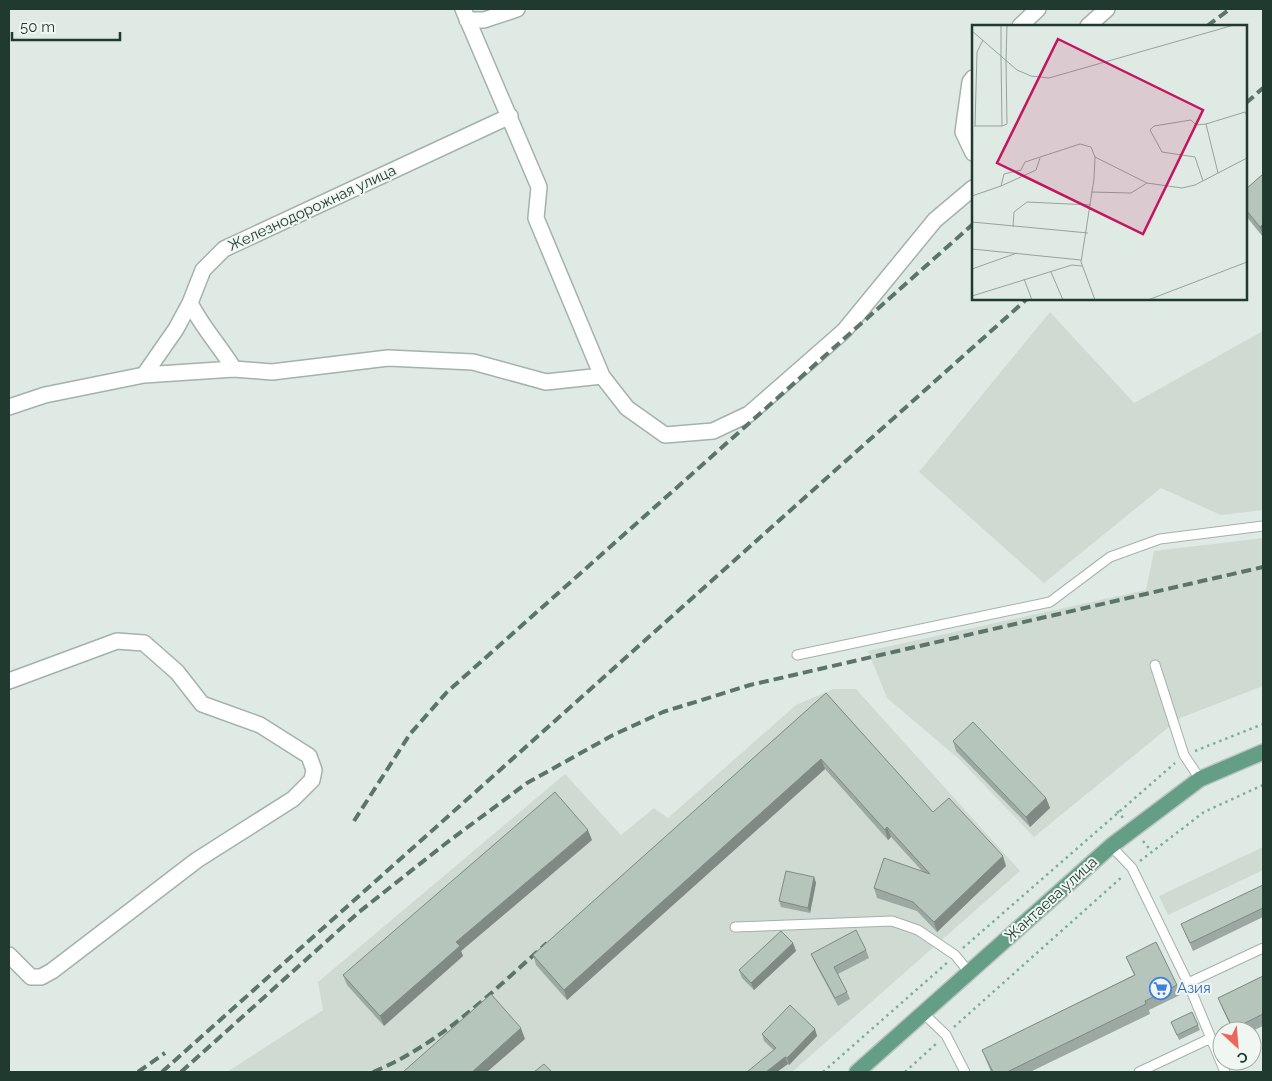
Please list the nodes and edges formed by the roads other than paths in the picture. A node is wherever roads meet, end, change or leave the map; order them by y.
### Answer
1 (517, 9) edge
2 (1038, 9) edge
3 (1107, 9) edge
4 (465, 15) edge
5 (1021, 25) edge
6 (1089, 25) edge
7 (972, 79) edge
8 (510, 116) junction
9 (972, 151) edge
10 (972, 189) edge
11 (190, 303) junction
12 (234, 370) junction
13 (144, 375) junction
14 (602, 376) junction
15 (9, 407) edge
16 (1263, 526) edge
17 (797, 655) dead end
18 (1155, 665) dead end
19 (9, 681) edge
20 (1263, 752) edge
21 (1200, 779) junction
22 (1111, 846) junction
23 (735, 927) dead end
24 (1263, 948) edge
25 (9, 955) edge
26 (969, 972) junction
27 (1188, 983) junction
28 (923, 1013) junction
29 (1210, 1038) junction
30 (857, 1072) edge
31 (965, 1072) edge
32 (1139, 1072) edge
33 (1225, 1072) edge

1 - 4 street
2 - 5 street
3 - 6 street
4 - 8 street
7 - 9 street
8 - 11 street, Железнодорожная улица
8 - 14 street
10 - 14 street
11 - 12 street
11 - 13 street, Железнодорожная улица
12 - 13 street
12 - 14 street
13 - 15 street
16 - 17 lane
18 - 21 lane
19 - 25 street
20 - 21 main road, Жантаева улица
21 - 22 main road, Жантаева улица
22 - 26 main road, Жантаева улица
22 - 27 lane
23 - 26 lane
24 - 27 lane
26 - 28 main road, Жантаева улица
27 - 29 lane
28 - 30 main road, Жантаева улица
28 - 31 lane
29 - 32 lane
29 - 33 lane

